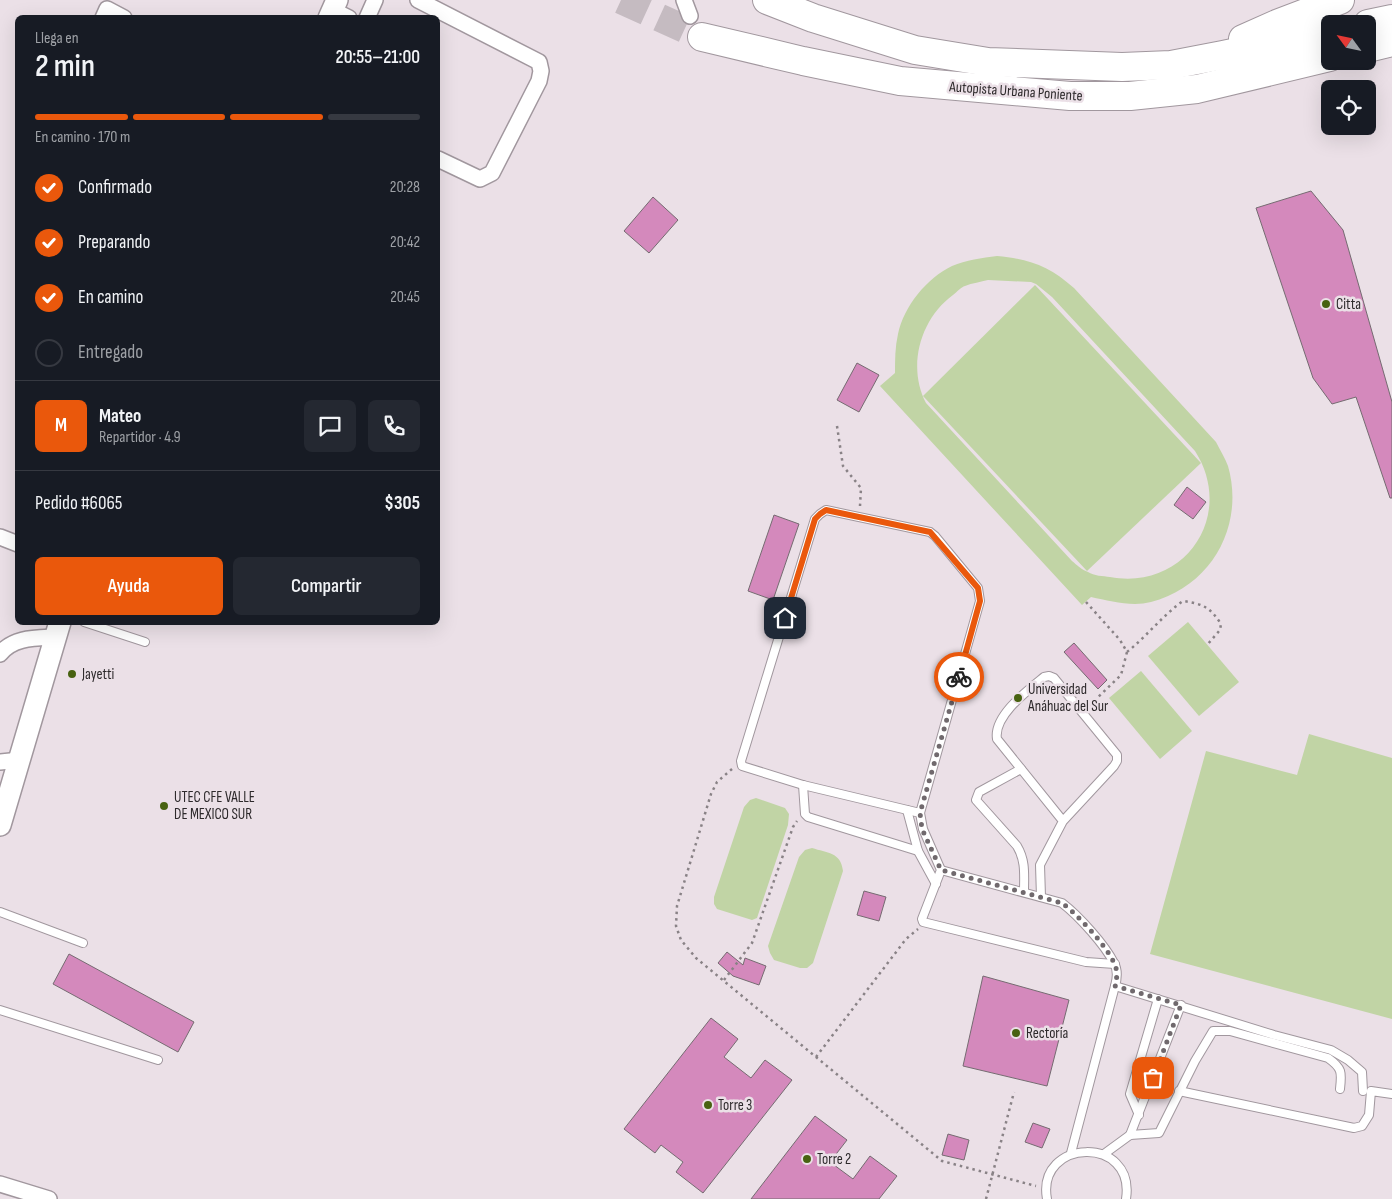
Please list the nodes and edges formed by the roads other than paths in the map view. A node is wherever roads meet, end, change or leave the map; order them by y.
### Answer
1 (375, 0) edge
2 (418, 0) edge
3 (684, 0) edge
4 (766, 0) edge
5 (1340, 0) edge
6 (104, 15) edge
7 (118, 15) edge
8 (368, 15) edge
9 (1392, 19) edge
10 (1376, 22) edge
11 (696, 27) joint
12 (1321, 34) edge
13 (1392, 42) edge
14 (1376, 46) edge
15 (1223, 55) junction
16 (1321, 59) edge
17 (440, 160) edge
18 (0, 537) edge
19 (15, 543) edge
20 (93, 625) edge
21 (58, 630) edge
22 (145, 642) dead end
23 (0, 654) edge
24 (10, 761) edge
25 (1021, 769) junction
26 (803, 785) junction
27 (907, 810) junction
28 (920, 813) junction
29 (1063, 821) junction
30 (0, 825) edge
31 (918, 851) junction
32 (941, 870) junction
33 (936, 884) junction
34 (1024, 892) junction
35 (1041, 897) junction
36 (0, 912) edge
37 (83, 942) dead end
38 (1115, 964) junction
39 (1115, 986) junction
40 (1158, 999) junction
41 (1181, 1005) junction
42 (0, 1010) edge
43 (158, 1060) dead end
44 (1340, 1089) dead end
45 (1179, 1091) junction
46 (1363, 1091) dead end
47 (1392, 1094) edge
48 (1139, 1115) junction
49 (1130, 1135) junction
50 (1071, 1154) junction
51 (1104, 1154) junction
52 (0, 1184) edge
53 (49, 1199) edge
54 (1047, 1199) edge
55 (1126, 1199) edge

1 - 8 street
2 - 17 street
3 - 11 street
4 - 15 highway, Autopista Urbana Poniente
5 - 15 highway
6 - 7 street
9 - 10 highway
11 - 16 highway, Autopista Urbana Poniente
12 - 15 highway, Autopista Urbana Poniente
13 - 14 highway
18 - 19 street
20 - 22 lane
21 - 23 street
21 - 24 main road
24 - 30 main road
25 - 29 lane
25 - 29 lane
25 - 34 lane
26 - 27 lane
26 - 28 lane
26 - 31 lane
27 - 28 lane
27 - 31 lane
28 - 32 lane
29 - 35 lane
31 - 33 lane
32 - 33 lane
32 - 34 lane
33 - 38 lane
34 - 35 lane
35 - 38 lane
36 - 37 lane
38 - 39 lane
39 - 40 lane
39 - 50 lane
40 - 41 lane
40 - 48 lane
41 - 46 lane
41 - 48 lane
42 - 43 lane
44 - 45 lane
45 - 47 lane
45 - 49 lane
48 - 49 lane
49 - 51 lane
50 - 51 lane
50 - 54 lane
51 - 55 lane
52 - 53 street

